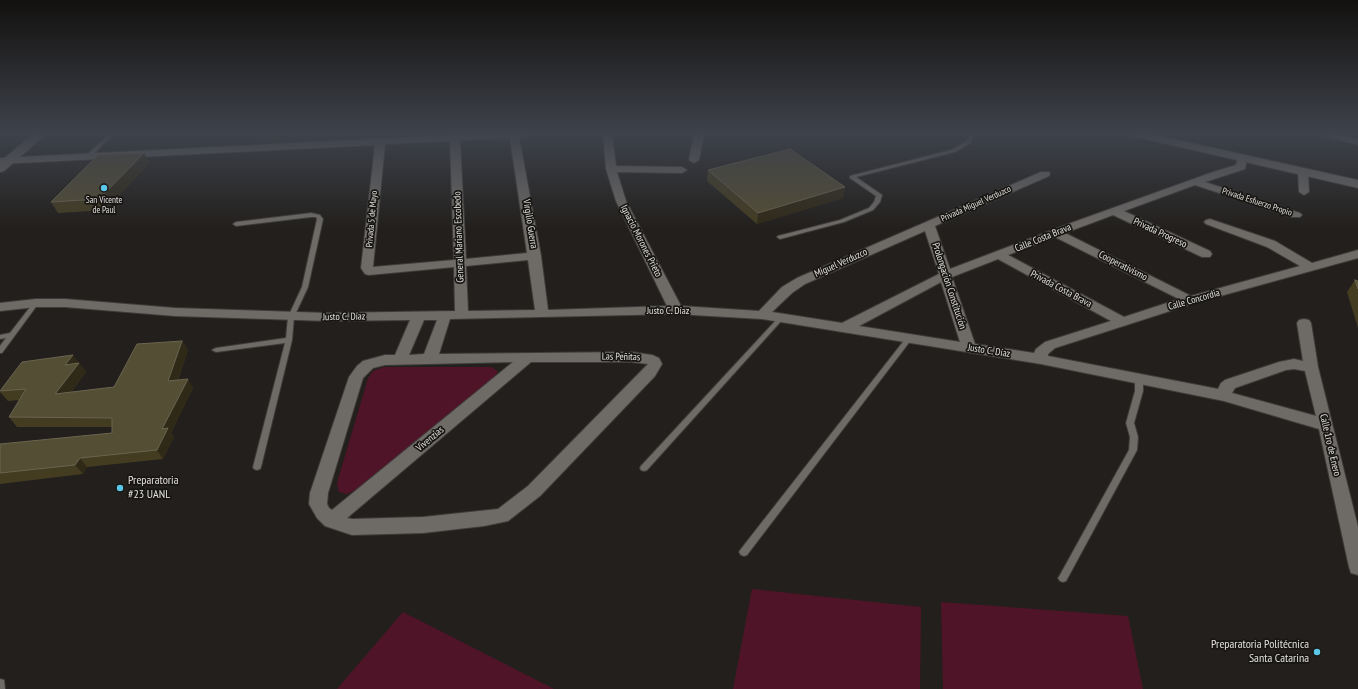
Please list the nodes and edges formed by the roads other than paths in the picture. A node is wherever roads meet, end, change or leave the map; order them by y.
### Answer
1 (378, 166) edge
2 (456, 166) edge
3 (524, 166) edge
4 (892, 166) edge
5 (1241, 166) edge
6 (1278, 166) edge
7 (611, 169) joint
8 (682, 170) dead end
9 (1303, 172) junction
10 (1045, 174) dead end
11 (1195, 182) junction
12 (1358, 184) edge
13 (1304, 192) dead end
14 (1114, 211) junction
15 (1296, 215) dead end
16 (1210, 222) dead end
17 (236, 224) dead end
18 (929, 225) junction
19 (1057, 233) junction
20 (780, 237) dead end
21 (1206, 254) dead end
22 (1358, 254) edge
23 (999, 255) junction
24 (535, 256) junction
25 (460, 264) junction
26 (1311, 267) junction
27 (946, 275) junction
28 (1190, 300) junction
29 (36, 303) junction
30 (0, 307) edge
31 (676, 310) junction
32 (542, 314) junction
33 (419, 315) junction
34 (446, 315) junction
35 (291, 316) junction
36 (462, 316) junction
37 (762, 316) junction
38 (781, 318) junction
39 (1124, 322) junction
40 (1304, 323) dead end
41 (844, 328) junction
42 (12, 335) junction
43 (0, 337) edge
44 (289, 340) junction
45 (908, 340) junction
46 (969, 348) junction
47 (216, 350) dead end
48 (0, 351) edge
49 (528, 357) junction
50 (430, 359) junction
51 (400, 360) junction
52 (1041, 360) junction
53 (1311, 368) junction
54 (1139, 378) junction
55 (1224, 396) junction
56 (1326, 425) junction
57 (257, 466) dead end
58 (644, 468) dead end
59 (331, 521) junction
60 (744, 552) dead end
61 (1358, 567) edge
62 (1063, 578) dead end
63 (0, 684) edge
64 (0, 689) edge

1 - 25 street, Privada 5 de Mayo
2 - 25 street, General Mariano Escobedo
3 - 24 street, Virgilio Guerra
4 - 20 lane
5 - 11 street, Calle Costa Brava
6 - 9 street
7 - 8 street
7 - 31 street, Ignacio Morones Prieto
9 - 12 street
9 - 13 street
10 - 18 street, Privada Miguel Verduzco
11 - 14 street, Calle Costa Brava
11 - 15 street, Privada Esfuerzo Propio
14 - 19 street, Calle Costa Brava
14 - 21 street, Privada Progreso
16 - 26 street
17 - 35 lane
18 - 27 street, Prolongación Constitución
18 - 37 street, Miguel Verduzco
19 - 23 street, Calle Costa Brava
19 - 28 street, Cooperativismo
22 - 26 street, Calle Concordia
23 - 27 street, Calle Costa Brava
23 - 39 street, Privada Costa Brava
24 - 25 street
24 - 32 street, Virgilio Guerra
25 - 36 street, General Mariano Escobedo
26 - 28 street, Calle Concordia
27 - 41 street, Calle Costa Brava
27 - 46 street, Prolongación Constitución
28 - 39 street, Calle Concordia
29 - 30 street, Justo C. Díaz
29 - 35 street, Justo C. Díaz
29 - 42 lane
31 - 32 street, Justo C. Díaz
31 - 37 street, Justo C. Díaz
32 - 36 street, Justo C. Díaz
33 - 34 street, Justo C. Díaz
33 - 35 street, Justo C. Díaz
33 - 51 street
34 - 36 street, Justo C. Díaz
34 - 50 street
35 - 44 lane
37 - 38 street, Justo C. Díaz
38 - 41 street, Justo C. Díaz
38 - 58 lane
39 - 52 street, Calle Concordia
40 - 53 street, Calle 1ro de Enero
41 - 45 street, Justo C. Díaz
42 - 43 lane
42 - 48 lane
44 - 47 lane
44 - 57 lane
45 - 46 street, Justo C. Díaz
45 - 60 lane
46 - 52 street, Justo C. Díaz
49 - 50 street, Las Peñitas
49 - 59 street, Vivenzias
49 - 59 street, Las Peñitas
50 - 51 street, Las Peñitas
51 - 59 street, Las Peñitas
52 - 54 street, Justo C. Díaz
53 - 55 street
53 - 56 street, Calle 1ro de Enero
54 - 55 street, Justo C. Díaz
54 - 62 lane
55 - 56 street, Justo C. Díaz
56 - 61 street, Calle 1ro de Enero
63 - 64 lane

